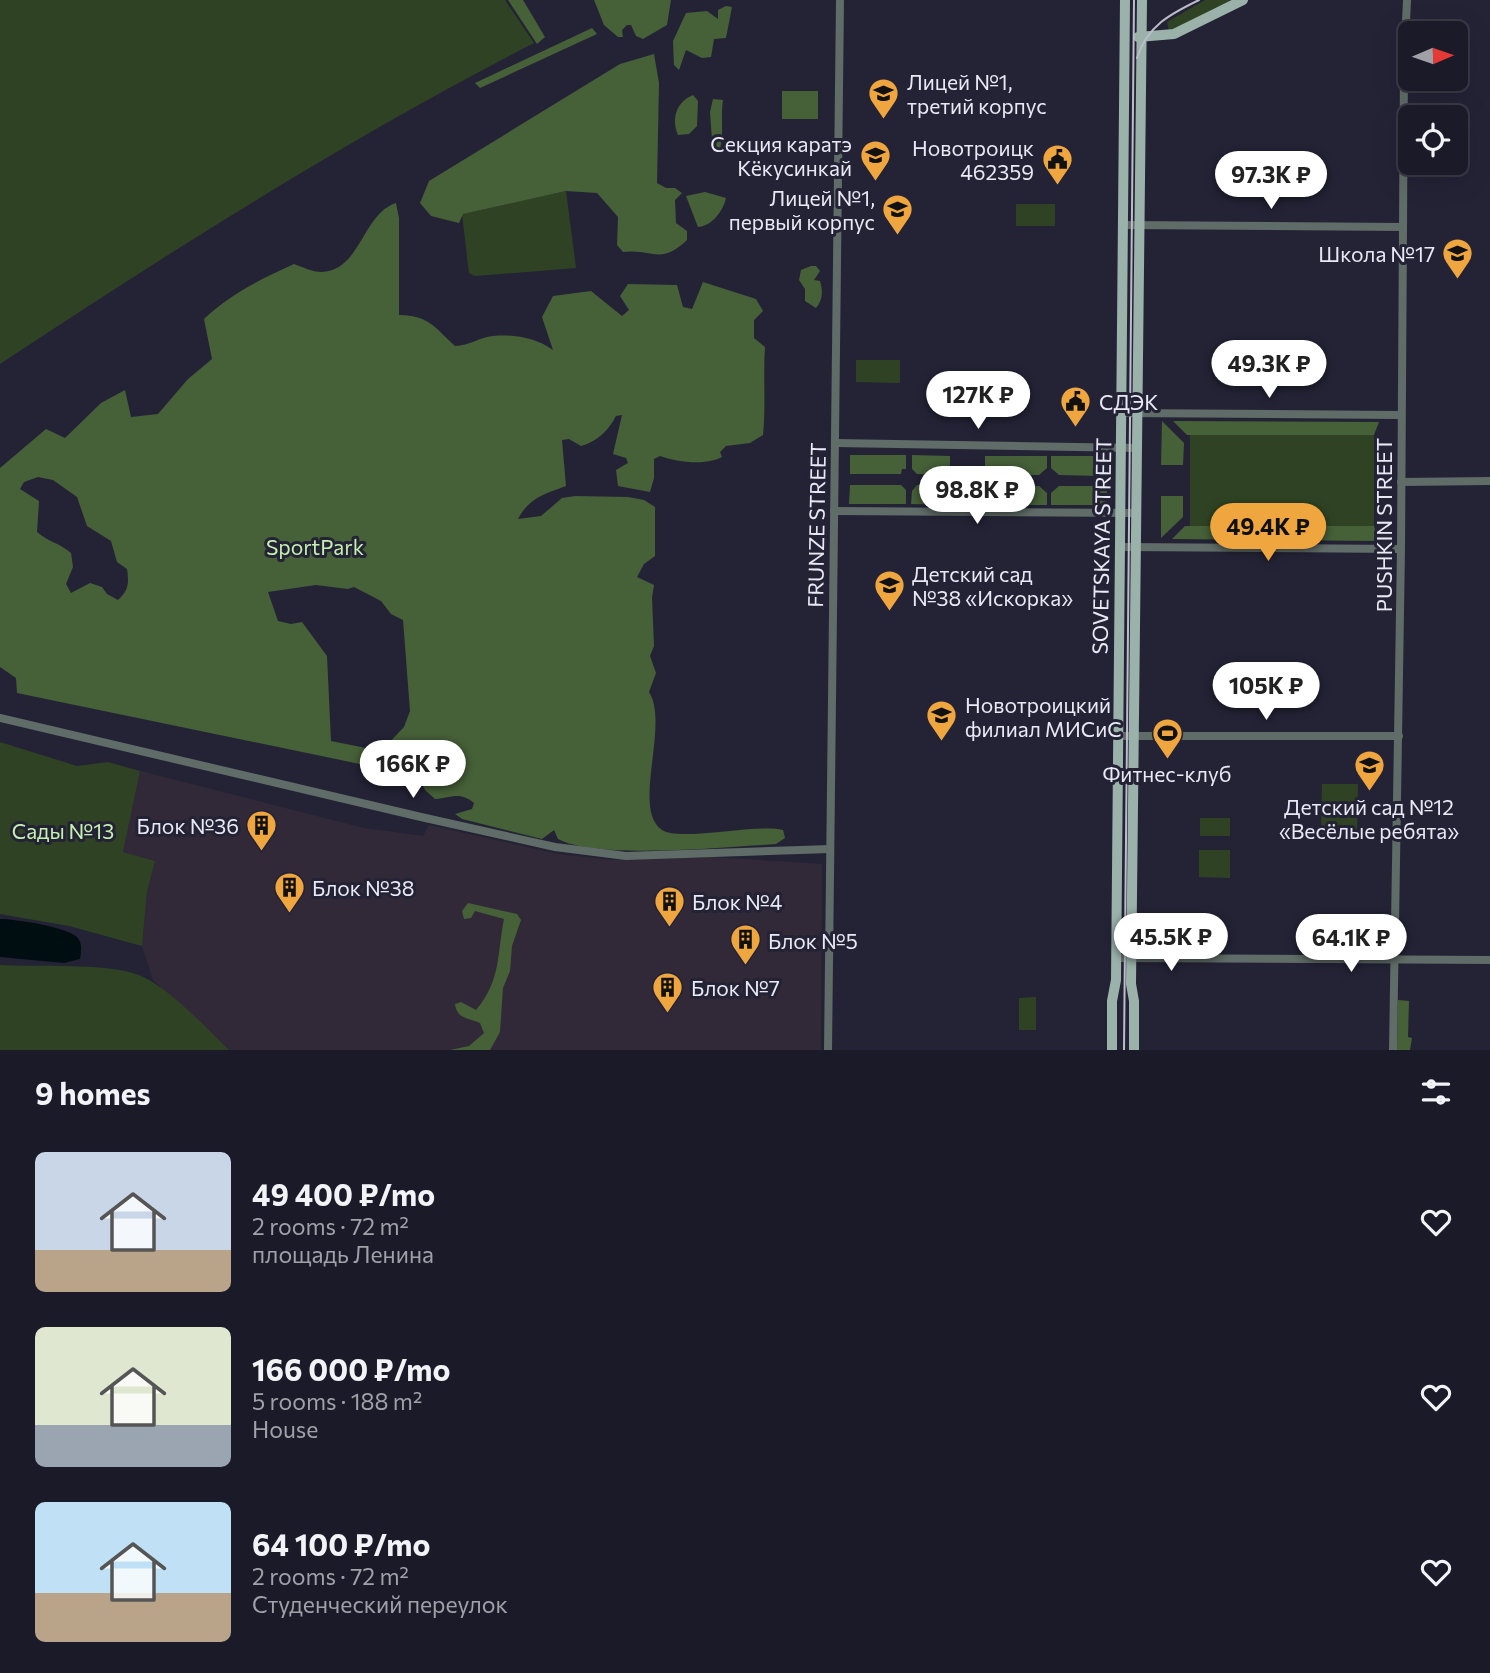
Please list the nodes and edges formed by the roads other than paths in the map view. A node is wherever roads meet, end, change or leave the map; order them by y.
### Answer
1 (840, 0) edge
2 (1125, 0) edge
3 (1142, 0) edge
4 (1243, 0) edge
5 (1407, 0) edge
6 (1124, 37) junction
7 (1142, 37) junction
8 (1123, 225) junction
9 (1140, 225) junction
10 (1403, 227) junction
11 (1121, 413) junction
12 (1138, 413) junction
13 (1401, 415) junction
14 (835, 443) junction
15 (1121, 448) junction
16 (1137, 448) junction
17 (1490, 481) edge
18 (1401, 482) junction
19 (834, 511) junction
20 (1120, 513) junction
21 (1136, 513) junction
22 (1120, 547) junction
23 (1136, 548) junction
24 (1401, 549) junction
25 (0, 718) edge
26 (1118, 736) junction
27 (1134, 736) junction
28 (1399, 736) junction
29 (830, 849) junction
30 (1116, 958) junction
31 (1131, 958) junction
32 (1396, 960) junction
33 (1490, 960) edge
34 (828, 1050) edge
35 (1112, 1050) edge
36 (1134, 1050) edge
37 (1393, 1050) edge

1 - 14 street, FRUNZE STREET
2 - 6 main road, SOVETSKAYA STREET
3 - 7 main road, SOVETSKAYA STREET
4 - 7 main road
5 - 10 street, PUSHKIN STREET
6 - 7 main road
6 - 8 main road, SOVETSKAYA STREET
7 - 9 main road, SOVETSKAYA STREET
8 - 9 street
8 - 11 main road, SOVETSKAYA STREET
9 - 10 street
9 - 12 main road, SOVETSKAYA STREET
10 - 13 street, PUSHKIN STREET
11 - 12 street
11 - 15 main road, SOVETSKAYA STREET
12 - 13 street
12 - 16 main road, SOVETSKAYA STREET
13 - 18 street, PUSHKIN STREET
14 - 15 street
14 - 19 street, FRUNZE STREET
15 - 16 street
15 - 20 main road, SOVETSKAYA STREET
16 - 21 main road, SOVETSKAYA STREET
17 - 18 street
18 - 24 street, PUSHKIN STREET
19 - 20 street
19 - 29 street, FRUNZE STREET
20 - 21 street
20 - 22 main road, SOVETSKAYA STREET
21 - 23 main road, SOVETSKAYA STREET
22 - 23 street
22 - 26 main road, SOVETSKAYA STREET
23 - 24 street
23 - 27 main road, SOVETSKAYA STREET
24 - 28 street, PUSHKIN STREET
25 - 29 street
26 - 27 street
26 - 30 main road, SOVETSKAYA STREET
27 - 28 street
27 - 31 main road, SOVETSKAYA STREET
28 - 32 street, PUSHKIN STREET
29 - 34 street, FRUNZE STREET
30 - 31 street
30 - 35 main road, SOVETSKAYA STREET
31 - 32 street
31 - 36 main road, SOVETSKAYA STREET
32 - 33 street
32 - 37 street, PUSHKIN STREET

